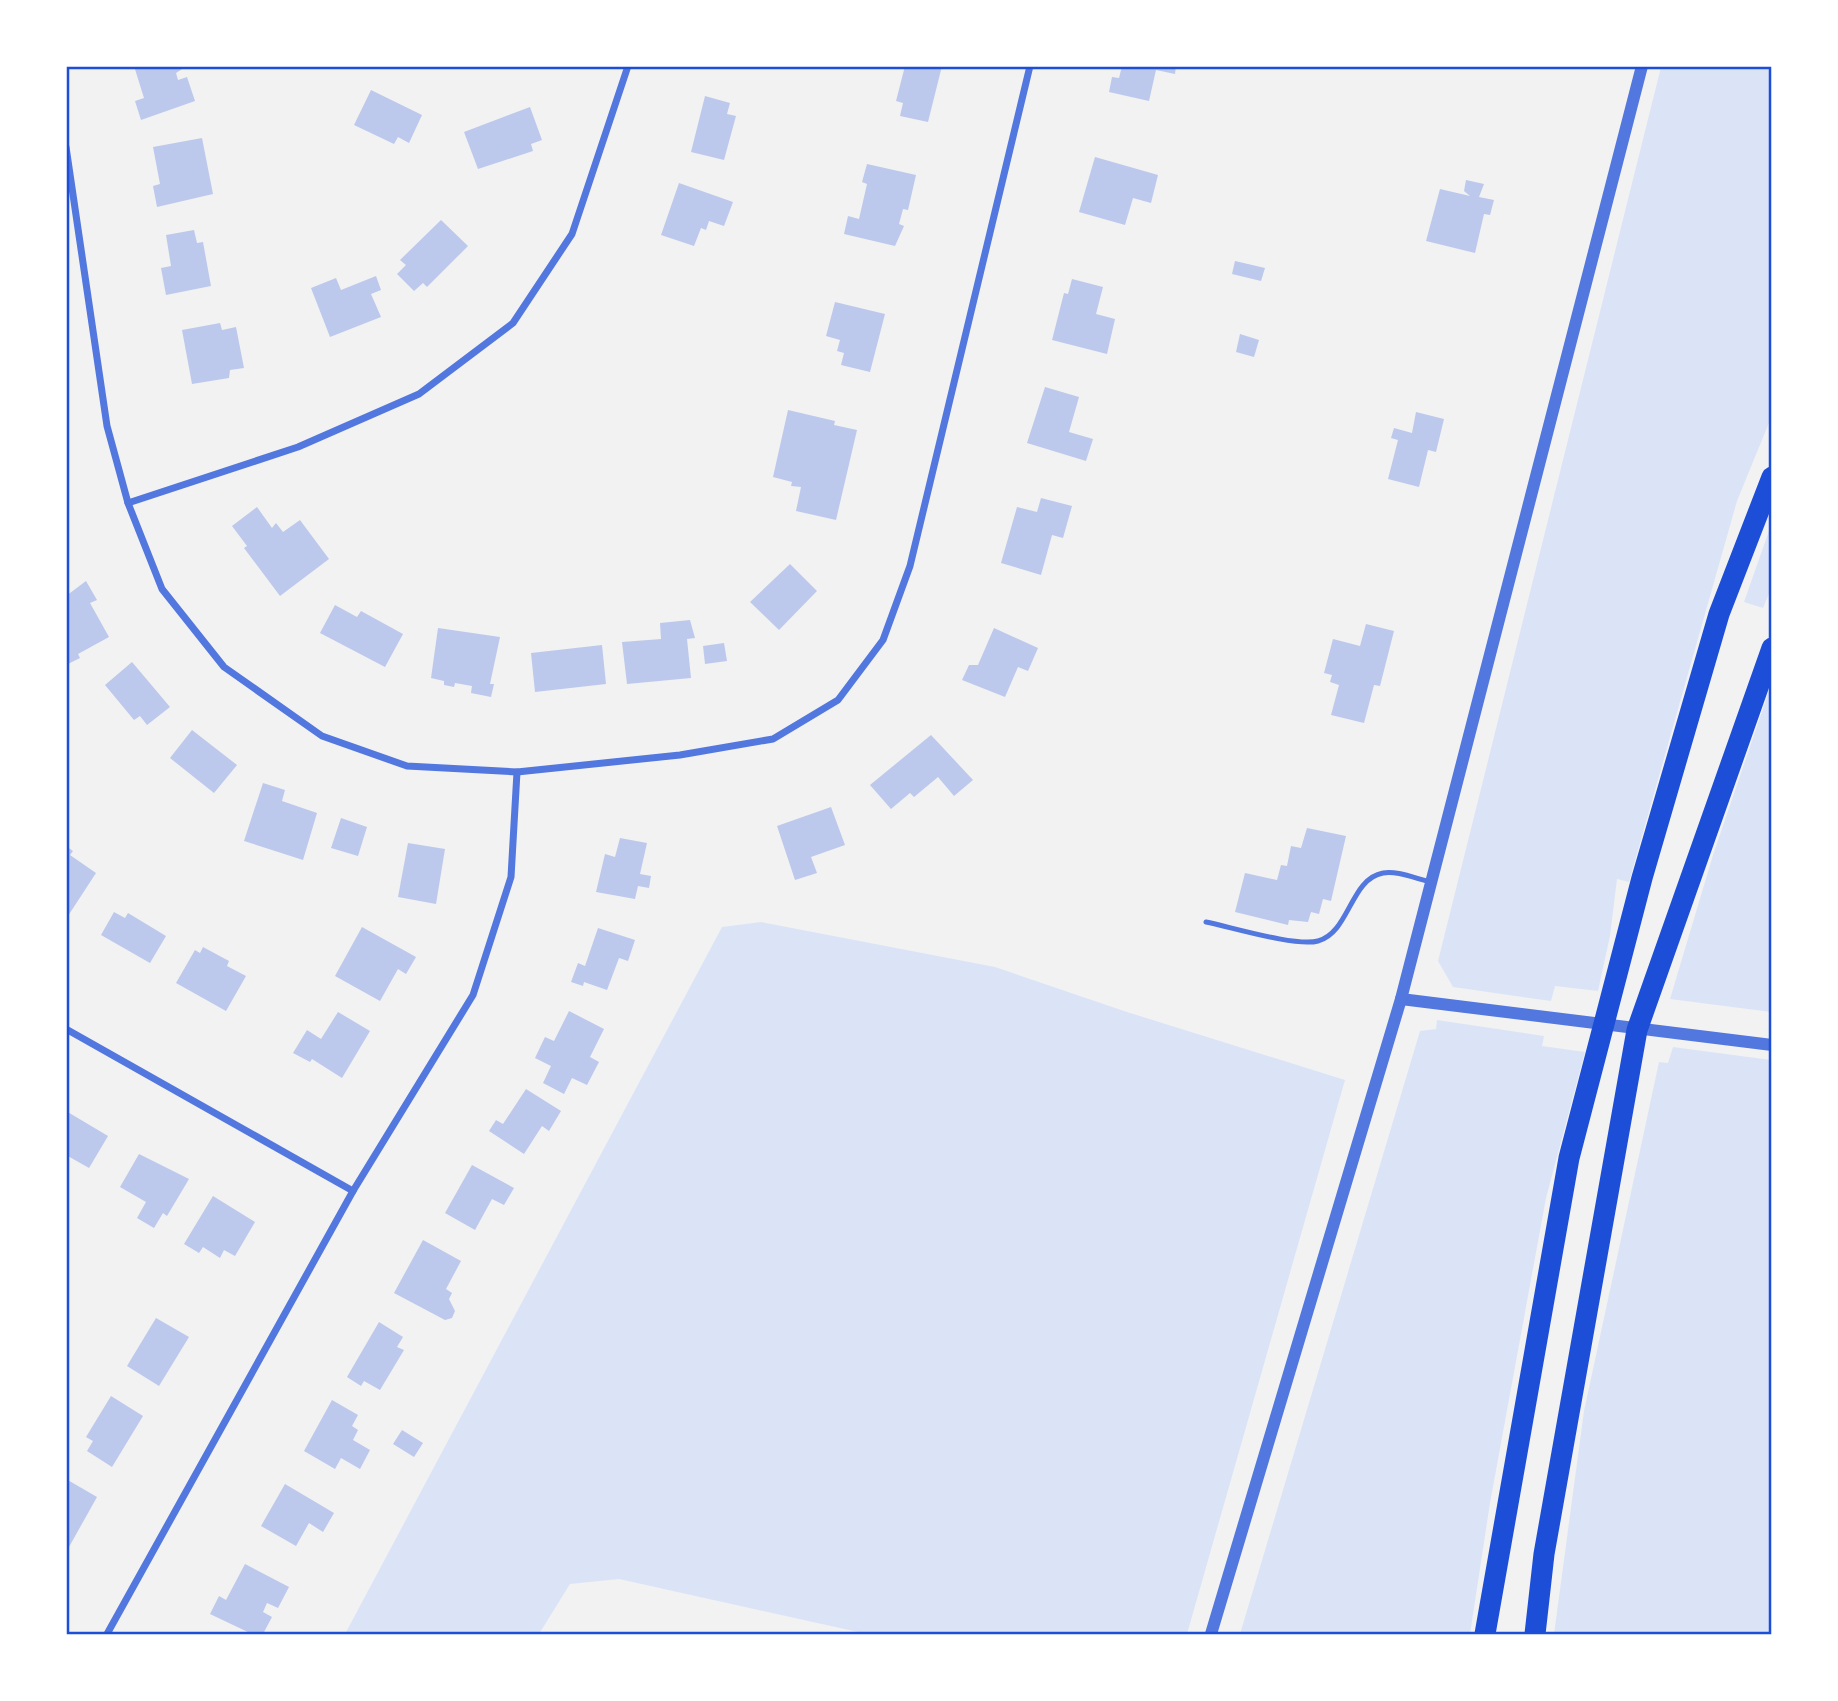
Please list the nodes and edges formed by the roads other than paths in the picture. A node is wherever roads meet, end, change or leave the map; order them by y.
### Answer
1 (628, 66) edge
2 (1030, 66) edge
3 (1642, 66) edge
4 (66, 147) edge
5 (1772, 477) edge
6 (128, 503) junction
7 (1772, 648) edge
8 (517, 772) junction
9 (1431, 882) junction
10 (1206, 922) dead end
11 (1401, 999) junction
12 (66, 1029) edge
13 (1772, 1045) edge
14 (353, 1191) junction
15 (107, 1634) edge
16 (1211, 1634) edge
17 (1485, 1634) edge
18 (1535, 1634) edge

1 - 6 street
2 - 8 street
3 - 9 street
4 - 6 street
5 - 17 highway
6 - 8 street
7 - 18 highway
8 - 14 street
9 - 10 lane
9 - 11 street
11 - 13 street
11 - 16 street
12 - 14 street
14 - 15 street

